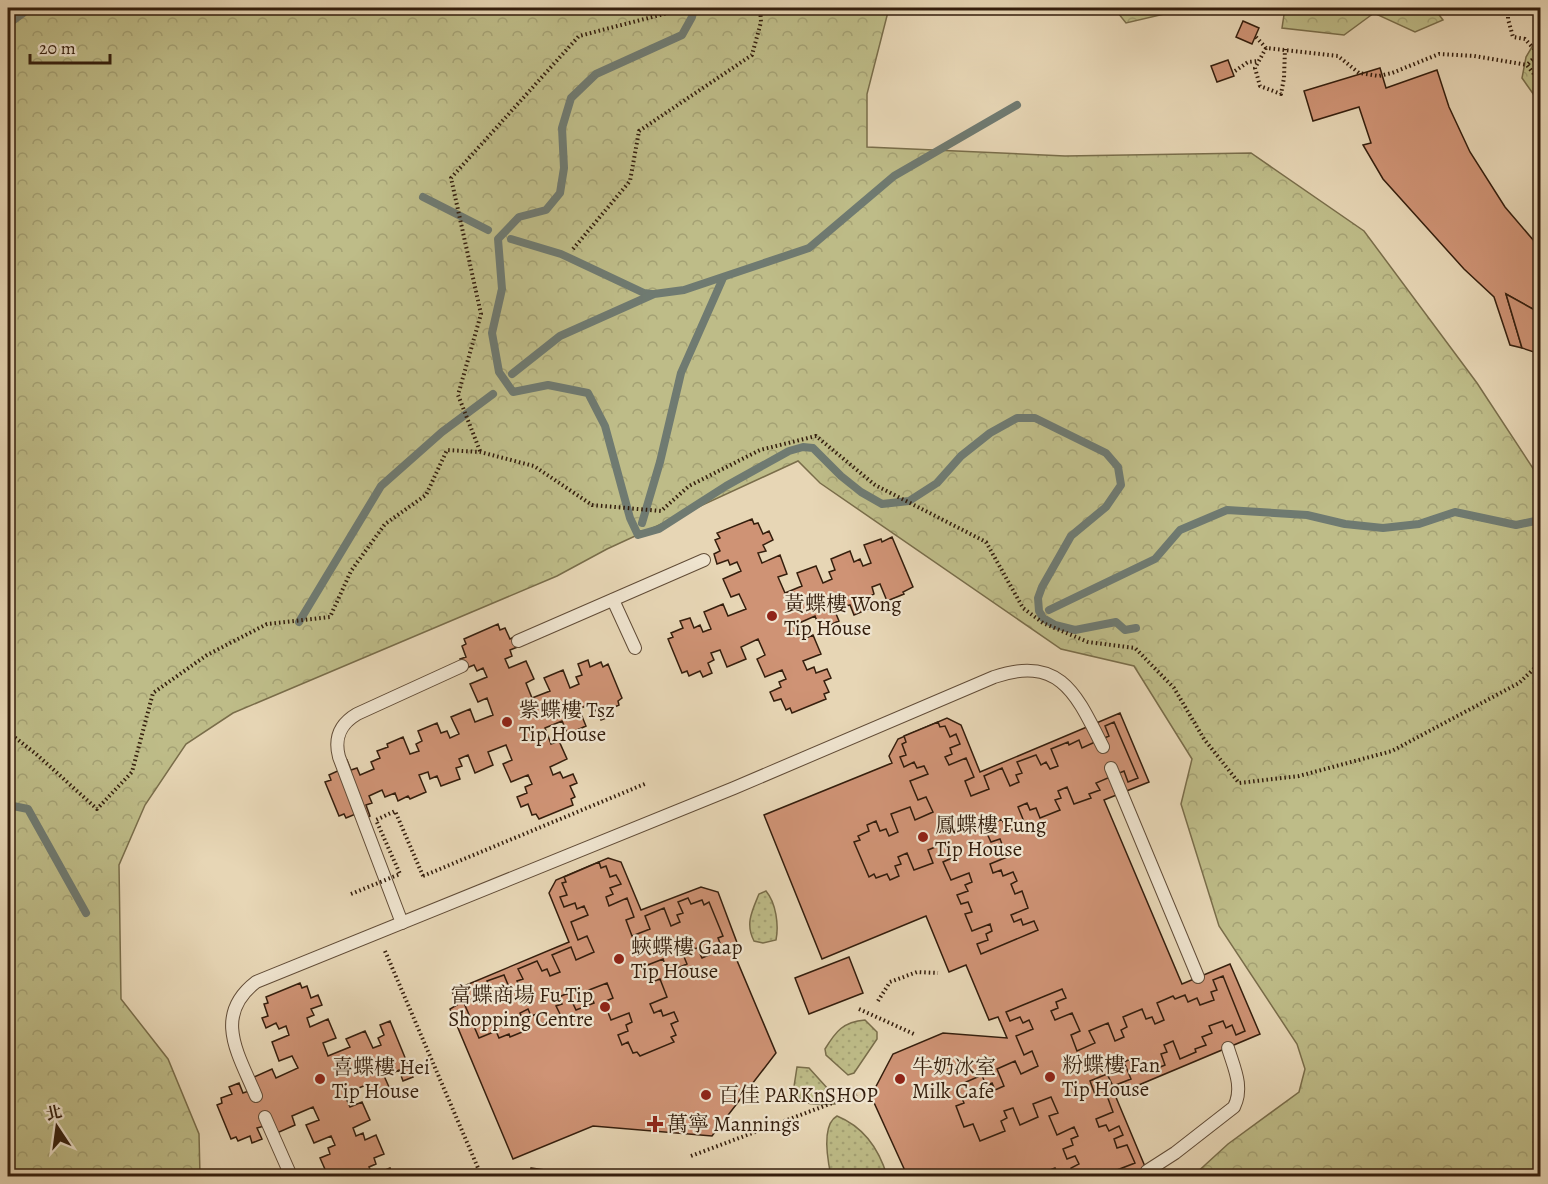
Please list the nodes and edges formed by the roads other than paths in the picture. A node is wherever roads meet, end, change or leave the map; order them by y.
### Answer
1 (704, 560) dead end
2 (613, 600) junction
3 (518, 641) dead end
4 (635, 648) dead end
5 (462, 666) dead end
6 (1103, 747) dead end
7 (1111, 768) dead end
8 (402, 923) junction
9 (1198, 977) dead end
10 (1228, 1048) dead end
11 (256, 1096) dead end
12 (265, 1117) dead end
13 (1147, 1171) dead end
14 (291, 1176) edge

1 - 2 lane
2 - 3 lane
2 - 4 lane
5 - 8 lane
6 - 8 lane
7 - 9 lane
8 - 11 lane
10 - 13 lane
12 - 14 lane

